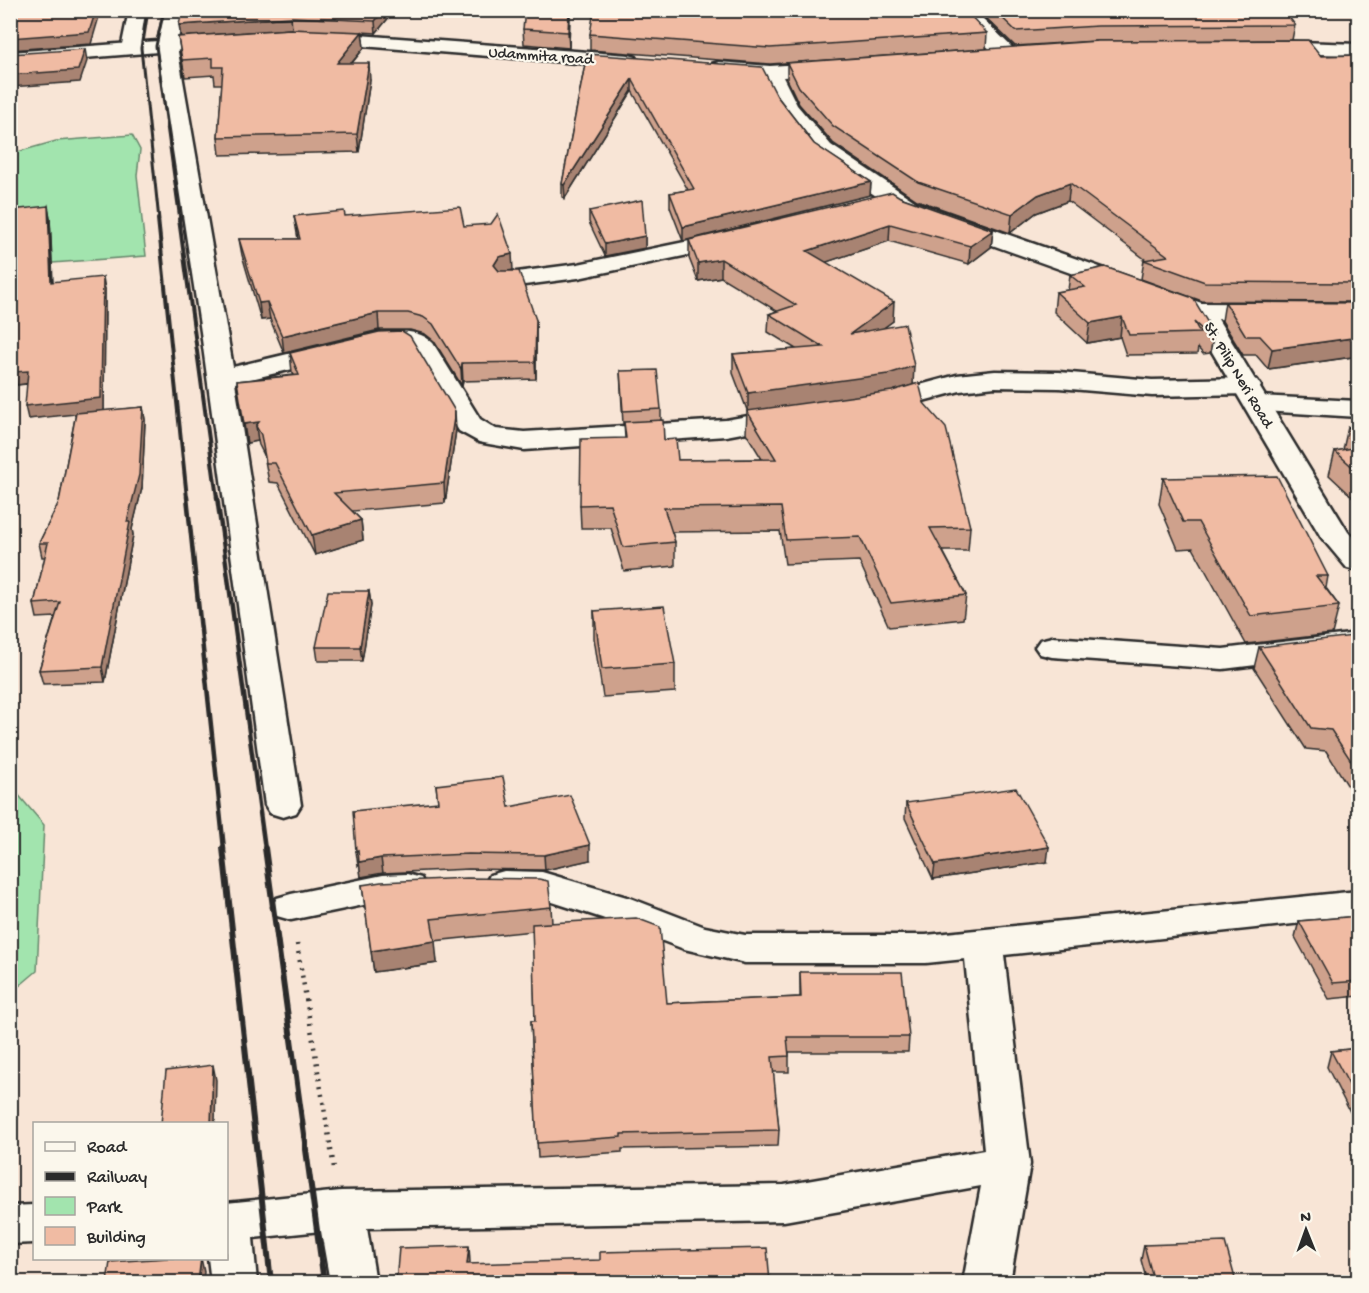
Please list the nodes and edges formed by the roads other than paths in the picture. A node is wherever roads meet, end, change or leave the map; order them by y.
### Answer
1 (138, 10) edge
2 (174, 10) edge
3 (963, 10) edge
4 (304, 38) edge
5 (247, 41) edge
6 (167, 46) junction
7 (1256, 47) edge
8 (131, 49) junction
9 (1359, 50) edge
10 (1032, 53) edge
11 (1010, 55) junction
12 (987, 57) edge
13 (10, 58) edge
14 (653, 63) edge
15 (850, 66) edge
16 (700, 67) edge
17 (770, 72) junction
18 (895, 198) junction
19 (864, 207) edge
20 (754, 235) edge
21 (509, 280) edge
22 (1201, 311) junction
23 (1359, 312) edge
24 (221, 378) junction
25 (1253, 395) junction
26 (856, 408) edge
27 (1359, 409) edge
28 (814, 413) edge
29 (1359, 561) edge
30 (1359, 643) edge
31 (1052, 647) dead end
32 (283, 805) dead end
33 (1359, 904) edge
34 (291, 907) road end
35 (983, 943) junction
36 (1008, 1164) junction
37 (341, 1210) junction
38 (228, 1222) edge
39 (33, 1224) edge
40 (10, 1225) edge
41 (228, 1231) edge
42 (234, 1282) edge
43 (353, 1282) edge
44 (987, 1282) edge

1 - 8 street
2 - 6 street
3 - 11 street
4 - 14 street, Udammita road
5 - 6 street
6 - 8 street
6 - 24 street
7 - 9 street
8 - 13 street
10 - 11 street
11 - 12 street
15 - 17 street
16 - 17 street
17 - 18 street, St. Pilip Neri Road
18 - 19 street
18 - 22 street, St. Pilip Neri Road
20 - 21 street
22 - 23 street
22 - 25 street, St. Pilip Neri Road
24 - 28 street
24 - 32 street
25 - 26 street
25 - 27 street
25 - 29 street, St. Pilip Neri Road
30 - 31 street
33 - 35 street
34 - 35 street
35 - 36 street
36 - 37 street
36 - 44 street
37 - 38 street
37 - 43 street
39 - 40 street
41 - 42 street

